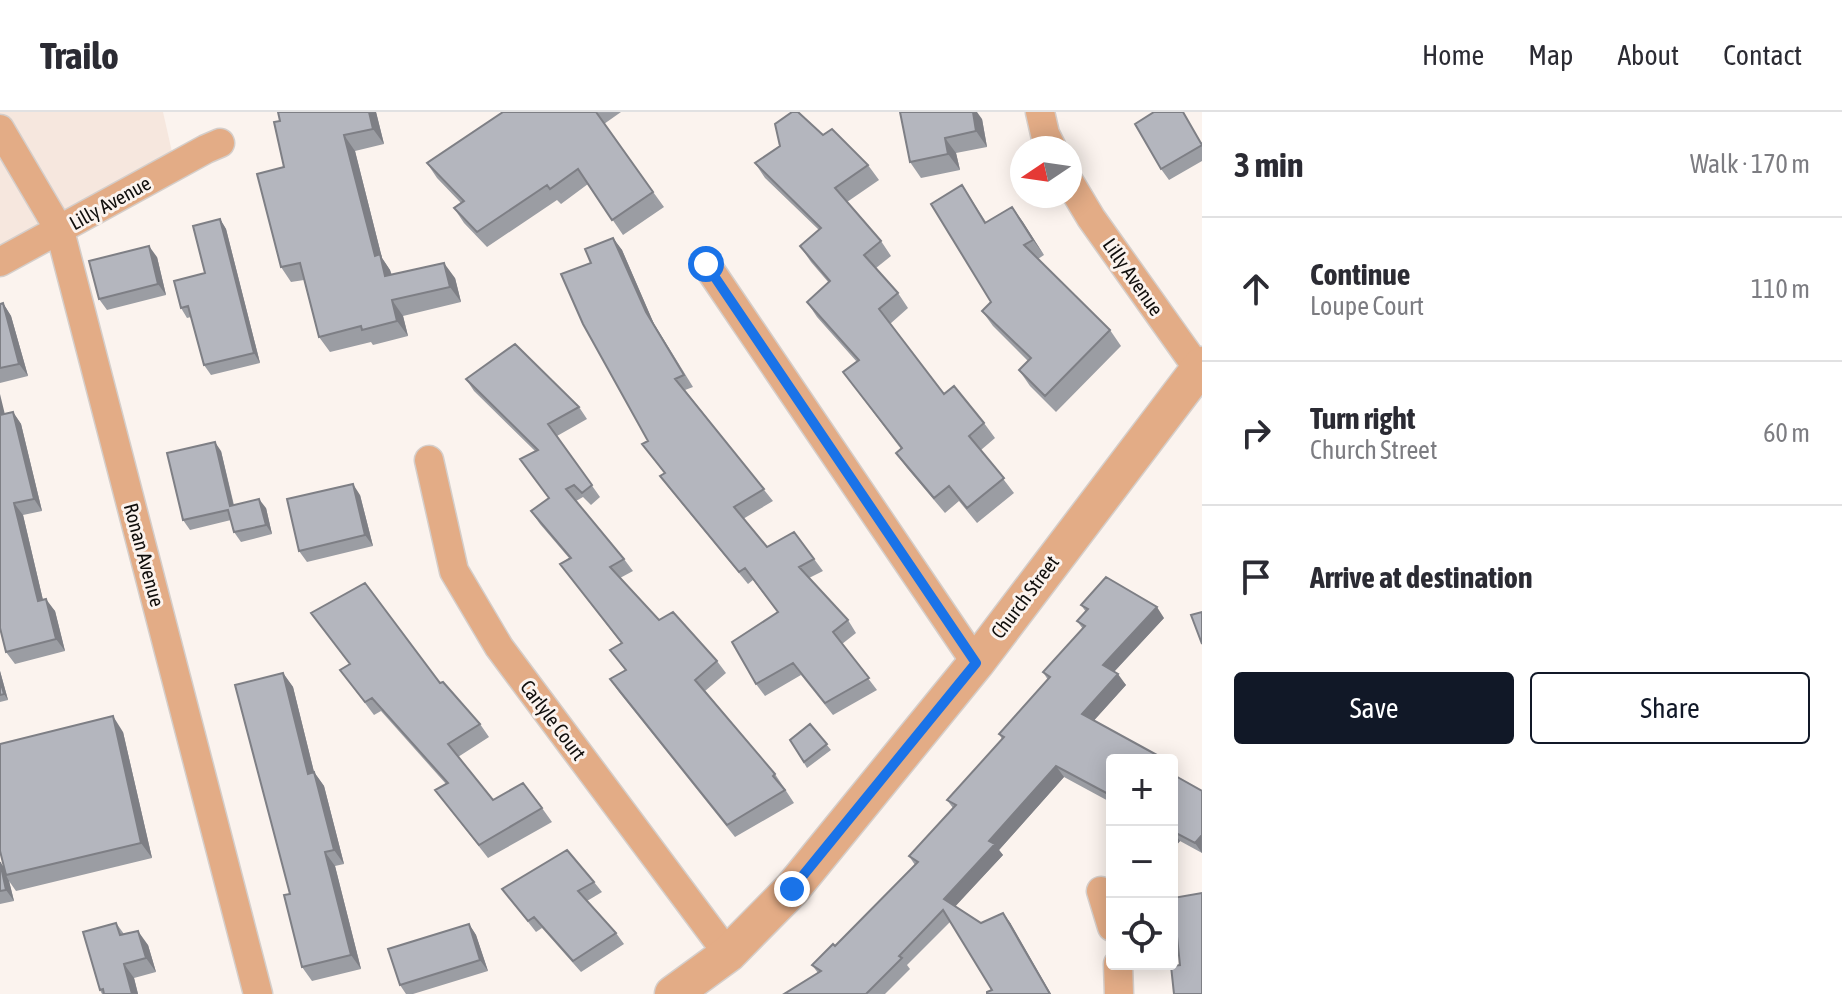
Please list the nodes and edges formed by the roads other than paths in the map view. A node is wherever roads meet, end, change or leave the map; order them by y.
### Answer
1 (1040, 112) edge
2 (0, 129) edge
3 (1046, 136) edge
4 (220, 143) dead end
5 (1082, 203) edge
6 (60, 231) junction
7 (0, 262) edge
8 (706, 264) dead end
9 (1201, 370) edge
10 (429, 460) dead end
11 (976, 663) junction
12 (1101, 891) dead end
13 (1106, 907) edge
14 (728, 954) junction
15 (1118, 970) edge
16 (258, 994) edge
17 (673, 994) edge
18 (1119, 994) edge

1 - 3 street
2 - 6 street, Ronan Avenue
4 - 6 street, Lilly Avenue
5 - 9 street, Lilly Avenue
6 - 7 street, Lilly Avenue
6 - 16 street, Ronan Avenue
8 - 11 street
9 - 11 street, Church Street
10 - 14 street, Carlyle Court
11 - 14 street, Church Street
12 - 13 street
14 - 17 street, Church Street
15 - 18 street

